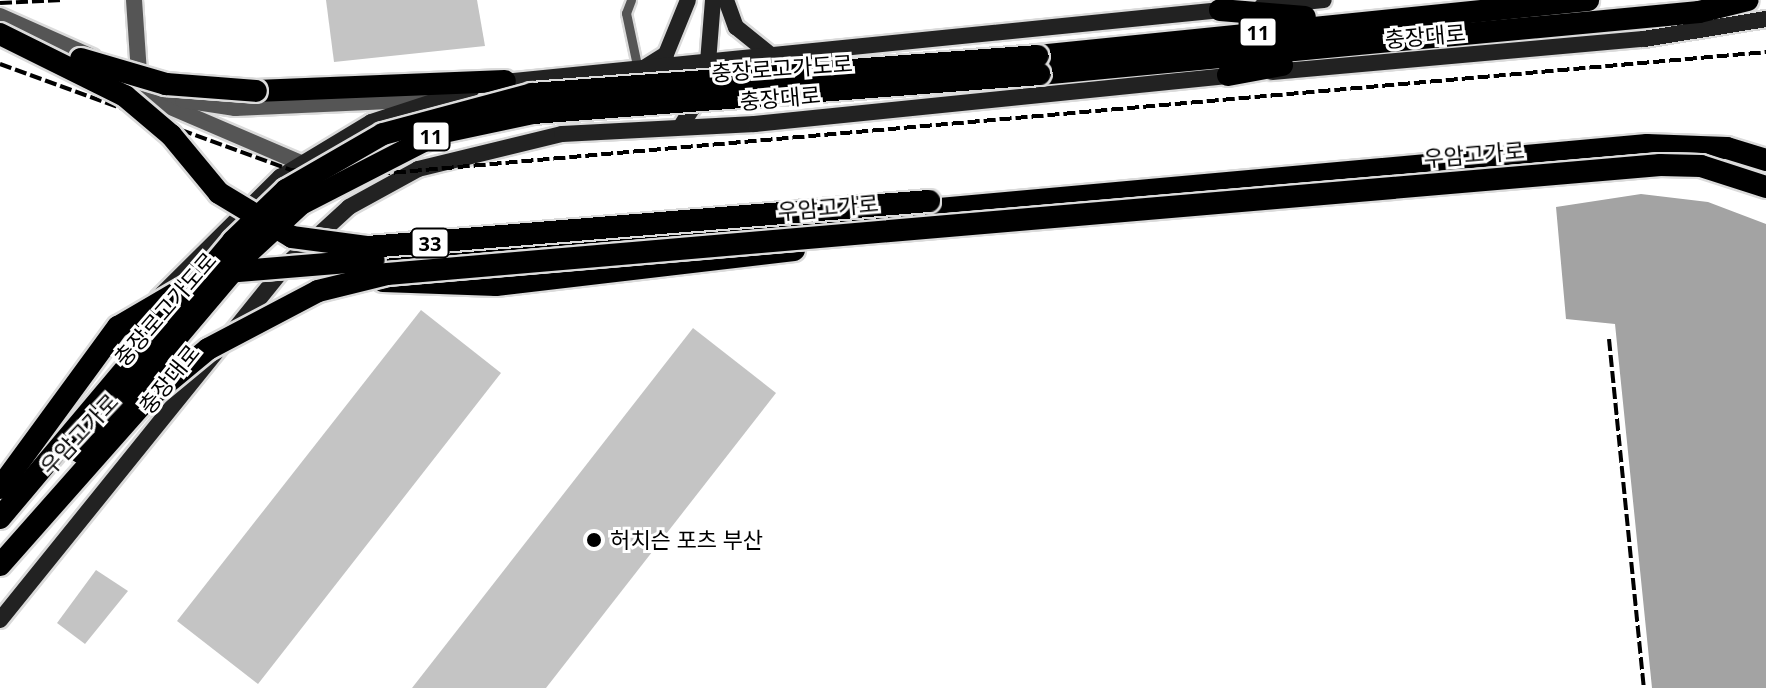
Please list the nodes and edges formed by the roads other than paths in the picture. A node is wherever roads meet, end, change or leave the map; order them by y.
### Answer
1 (134, 0) edge
2 (631, 0) edge
3 (688, 0) edge
4 (713, 0) edge
5 (726, 0) edge
6 (1324, 0) edge
7 (1588, 0) edge
8 (1748, 0) edge
9 (1220, 10) junction
10 (0, 17) edge
11 (1766, 19) edge
12 (1354, 22) junction
13 (0, 26) edge
14 (1766, 30) edge
15 (0, 34) edge
16 (1644, 39) junction
17 (1413, 41) junction
18 (777, 60) junction
19 (744, 63) junction
20 (1039, 65) junction
21 (710, 67) junction
22 (638, 71) junction
23 (139, 74) junction
24 (1228, 75) junction
25 (505, 81) junction
26 (434, 99) junction
27 (755, 124) junction
28 (681, 126) junction
29 (1766, 160) edge
30 (301, 163) junction
31 (1766, 187) edge
32 (1023, 211) junction
33 (223, 347) junction
34 (0, 478) edge
35 (0, 488) edge
36 (0, 518) edge
37 (0, 562) edge
38 (0, 620) edge

1 - 23 street
2 - 22 lane
3 - 22 main road
4 - 21 main road
5 - 18 main road
6 - 9 main road, 충장대로
7 - 12 highway, 충장로고가도로 / 11
8 - 17 highway, 충장로고가도로 / 11
9 - 12 highway
9 - 18 main road, 충장대로
10 - 23 street
10 - 25 highway, bridge
11 - 16 main road, 충장대로
12 - 20 highway, 충장로고가도로 / 11
13 - 30 street
14 - 16 main road
15 - 32 highway, 33, bridge
16 - 24 main road, 충장대로
17 - 20 highway, 충장로고가도로 / 11
17 - 24 highway
18 - 19 main road, 충장대로
19 - 21 main road, 충장대로
19 - 27 main road
20 - 36 highway, 충장로고가도로 / 11, bridge
20 - 37 highway, 충장로고가도로 / 11, bridge
21 - 22 main road, 충장대로
21 - 28 main road
22 - 25 main road, 충장대로
23 - 26 street
24 - 27 main road, 충장대로
25 - 26 main road, 충장대로
26 - 30 main road, 충장대로
27 - 28 main road, 충장대로
28 - 33 main road, 충장대로
29 - 32 highway, 우암고가로
30 - 34 main road, 충장대로
31 - 32 highway, 우암고가로, bridge
32 - 33 highway, bridge
32 - 35 highway, 우암고가로, bridge
32 - 37 highway, 우암고가로, bridge
33 - 38 main road, 충장대로

